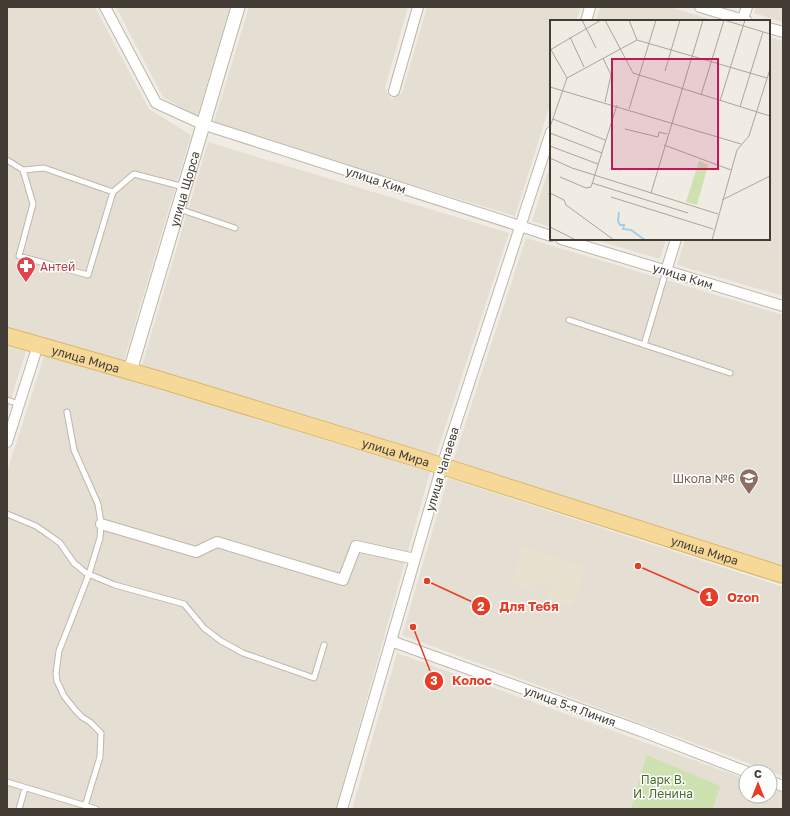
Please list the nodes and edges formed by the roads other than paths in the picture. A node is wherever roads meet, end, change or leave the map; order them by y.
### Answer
1 (106, 7) edge
2 (238, 7) edge
3 (418, 7) edge
4 (590, 7) edge
5 (700, 7) edge
6 (746, 7) edge
7 (586, 20) edge
8 (741, 20) edge
9 (744, 20) edge
10 (770, 28) edge
11 (783, 32) edge
12 (394, 91) dead end
13 (202, 124) junction
14 (550, 135) edge
15 (7, 160) edge
16 (23, 170) junction
17 (185, 187) junction
18 (113, 192) junction
19 (179, 209) junction
20 (520, 227) junction
21 (235, 228) dead end
22 (550, 236) edge
23 (564, 240) edge
24 (676, 240) edge
25 (666, 271) junction
26 (783, 306) edge
27 (569, 320) dead end
28 (7, 336) edge
29 (38, 345) junction
30 (644, 345) junction
31 (130, 371) junction
32 (730, 373) dead end
33 (7, 400) edge
34 (19, 404) junction
35 (67, 412) dead end
36 (7, 442) edge
37 (442, 466) junction
38 (7, 514) edge
39 (101, 524) junction
40 (415, 559) junction
41 (89, 574) junction
42 (783, 575) edge
43 (391, 641) junction
44 (324, 645) dead end
45 (738, 768) edge
46 (7, 782) edge
47 (25, 788) junction
48 (85, 806) junction
49 (90, 808) edge
50 (20, 809) edge
51 (96, 809) edge
52 (342, 809) edge

1 - 13 street, улица Ким
2 - 13 street, улица Щорса
3 - 12 street
4 - 7 street
5 - 8 street
6 - 9 street
10 - 11 street
13 - 17 street, улица Щорса
13 - 20 street, улица Ким
14 - 20 street, улица Чапаева
15 - 16 lane
16 - 18 lane
16 - 18 lane
17 - 18 lane
17 - 19 street, улица Щорса
19 - 21 lane
19 - 31 street, улица Щорса
20 - 22 street, улица Ким
20 - 37 street, улица Чапаева
23 - 25 street, улица Ким
24 - 25 street
25 - 26 street, улица Ким
25 - 30 lane
27 - 30 lane
28 - 29 main road, улица Мира
29 - 31 main road, улица Мира
29 - 34 street
30 - 32 lane
31 - 37 main road, улица Мира
33 - 34 lane
34 - 36 street
35 - 39 lane
37 - 40 street, улица Чапаева
37 - 42 main road, улица Мира
38 - 41 lane
39 - 40 street
39 - 41 lane
40 - 43 street, улица Чапаева
41 - 44 lane
41 - 48 lane
43 - 45 street, улица 5-я Линия
43 - 52 street, улица Чапаева
46 - 47 lane
47 - 48 lane
47 - 50 lane
48 - 49 lane
49 - 51 lane

